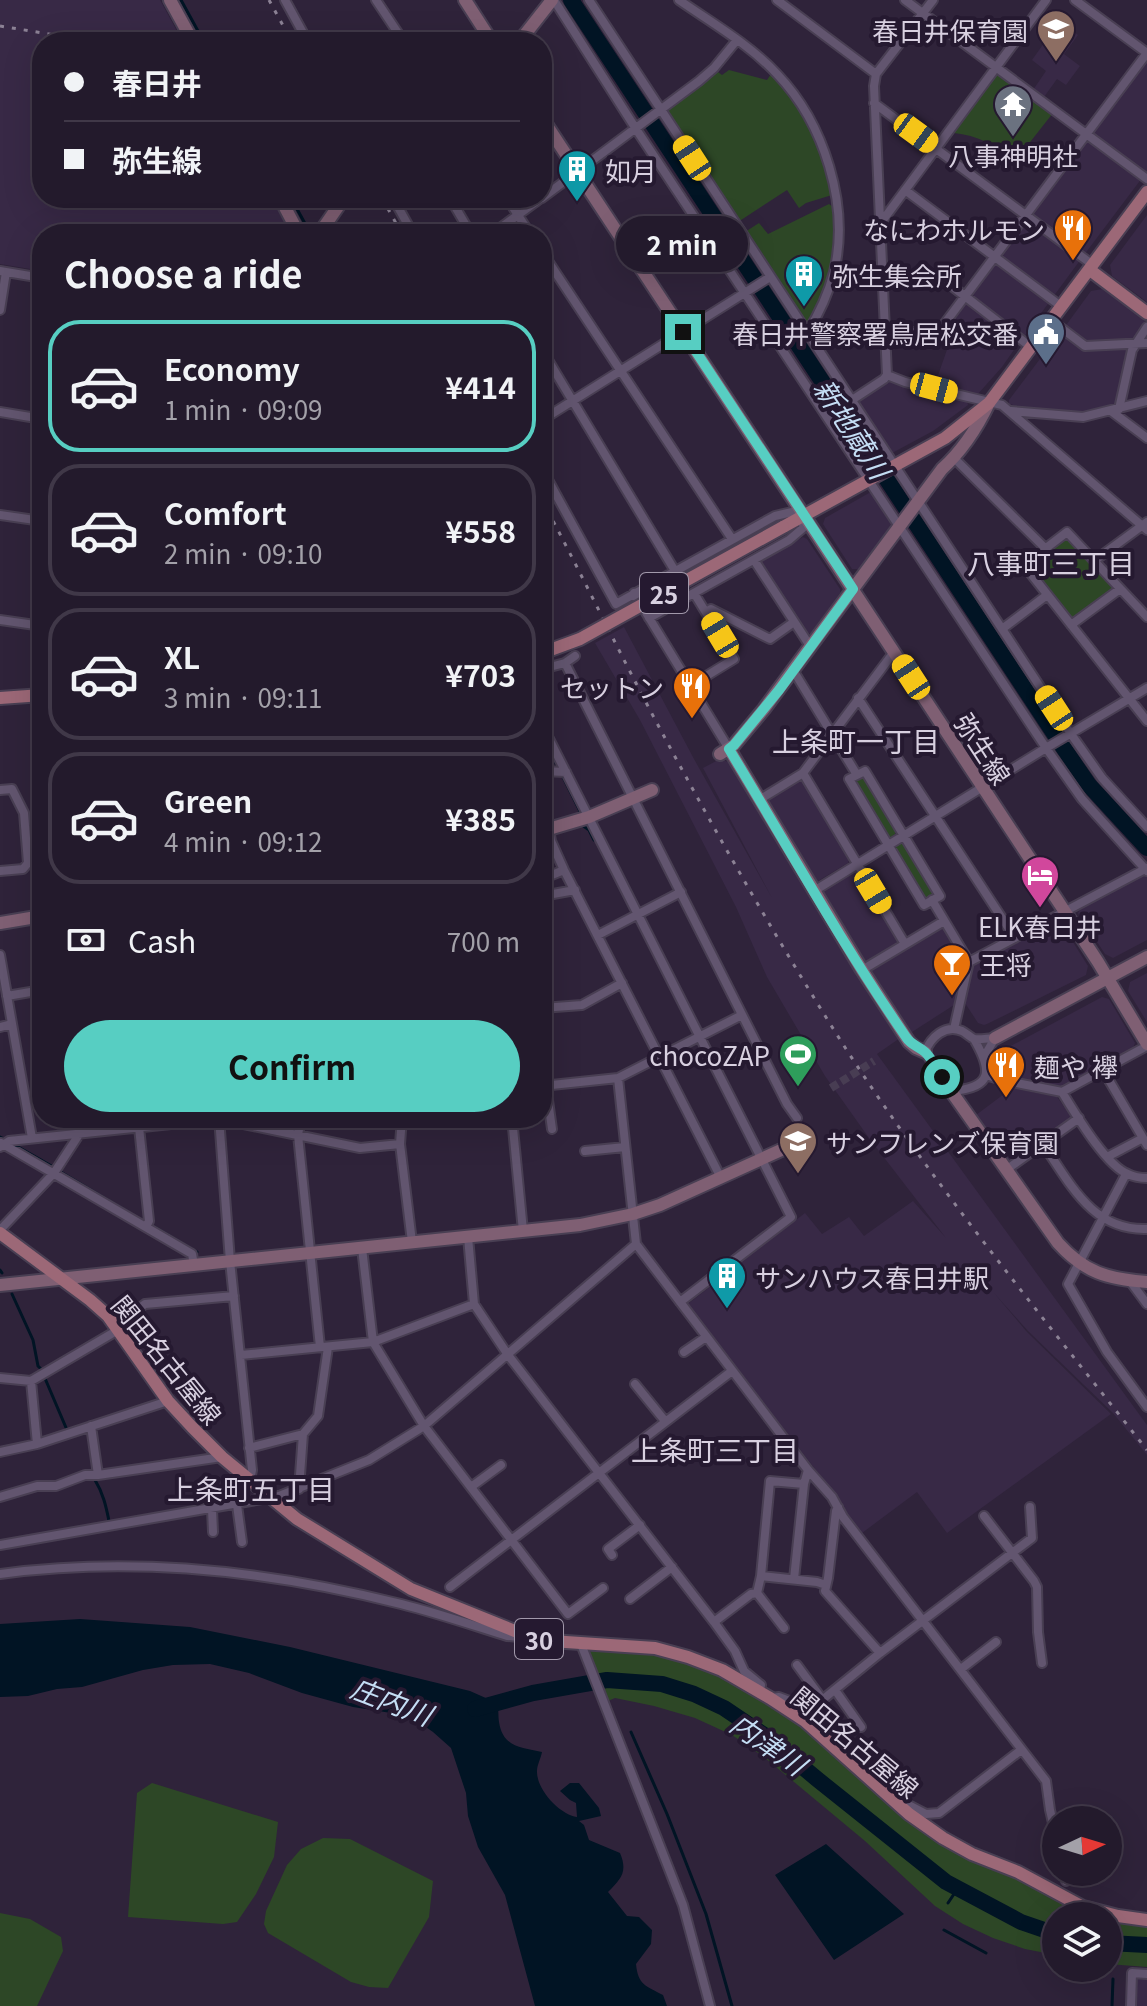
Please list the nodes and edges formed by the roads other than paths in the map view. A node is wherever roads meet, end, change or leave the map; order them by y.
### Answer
1 (170, 0) edge
2 (285, 0) edge
3 (376, 0) edge
4 (465, 0) edge
5 (553, 0) edge
6 (589, 0) edge
7 (679, 0) edge
8 (777, 0) edge
9 (905, 0) edge
10 (933, 0) edge
11 (1046, 0) edge
12 (1075, 0) edge
13 (923, 13) junction
14 (188, 32) edge
15 (303, 32) edge
16 (397, 32) edge
17 (486, 32) edge
18 (527, 32) edge
19 (737, 40) junction
20 (1147, 53) edge
21 (997, 67) junction
22 (876, 74) junction
23 (874, 103) junction
24 (659, 112) junction
25 (639, 127) junction
26 (552, 133) edge
27 (1086, 134) junction
28 (936, 148) junction
29 (578, 172) junction
30 (1147, 179) edge
31 (905, 190) junction
32 (552, 191) edge
33 (1147, 192) edge
34 (513, 208) edge
35 (528, 208) edge
36 (518, 215) junction
37 (1025, 215) junction
38 (506, 224) edge
39 (524, 224) edge
40 (879, 225) junction
41 (994, 257) junction
42 (552, 267) edge
43 (1091, 267) junction
44 (3, 271) edge
45 (32, 276) edge
46 (768, 279) junction
47 (882, 282) junction
48 (748, 292) junction
49 (965, 296) junction
50 (1062, 307) junction
51 (0, 310) edge
52 (1147, 313) edge
53 (1052, 321) junction
54 (1147, 327) edge
55 (683, 332) junction
56 (807, 333) junction
57 (885, 334) junction
58 (1147, 343) edge
59 (1135, 344) junction
60 (1032, 348) junction
61 (552, 366) edge
62 (620, 371) junction
63 (887, 375) junction
64 (852, 400) junction
65 (573, 401) junction
66 (1147, 401) edge
67 (989, 403) junction
68 (1115, 410) junction
69 (1011, 411) junction
70 (0, 412) edge
71 (552, 414) edge
72 (32, 417) edge
73 (1147, 438) edge
74 (954, 458) junction
75 (893, 467) junction
76 (872, 478) junction
77 (552, 487) edge
78 (916, 503) junction
79 (0, 515) edge
80 (804, 516) junction
81 (32, 520) edge
82 (901, 524) junction
83 (1145, 526) edge
84 (732, 539) junction
85 (1045, 548) junction
86 (754, 560) junction
87 (1094, 561) junction
88 (675, 571) junction
89 (853, 589) junction
90 (1120, 589) junction
91 (634, 593) junction
92 (694, 593) junction
93 (1047, 595) junction
94 (706, 612) junction
95 (1147, 617) edge
96 (649, 618) junction
97 (0, 620) edge
98 (794, 622) junction
99 (32, 625) edge
100 (1071, 625) junction
101 (1002, 629) junction
102 (810, 646) junction
103 (552, 649) edge
104 (894, 652) junction
105 (575, 656) dead end
106 (565, 663) junction
107 (552, 666) edge
108 (793, 670) junction
109 (690, 686) junction
110 (1147, 688) edge
111 (32, 696) edge
112 (0, 698) edge
113 (858, 698) junction
114 (1129, 700) junction
115 (1147, 721) edge
116 (832, 733) junction
117 (1069, 735) junction
118 (552, 745) edge
119 (1048, 747) junction
120 (724, 752) junction
121 (552, 771) edge
122 (566, 772) junction
123 (803, 773) junction
124 (857, 775) junction
125 (983, 787) junction
126 (0, 790) edge
127 (652, 790) dead end
128 (633, 799) junction
129 (759, 800) junction
130 (936, 816) junction
131 (589, 817) junction
132 (1147, 827) edge
133 (552, 828) edge
134 (904, 836) junction
135 (552, 843) edge
136 (888, 845) junction
137 (856, 864) junction
138 (1146, 869) edge
139 (564, 870) junction
140 (0, 871) edge
141 (552, 875) edge
142 (575, 890) junction
143 (814, 891) junction
144 (681, 892) junction
145 (552, 894) edge
146 (932, 900) junction
147 (1064, 910) junction
148 (638, 915) junction
149 (32, 918) edge
150 (944, 921) junction
151 (0, 923) edge
152 (598, 935) junction
153 (1015, 938) junction
154 (905, 944) junction
155 (0, 955) edge
156 (1147, 957) edge
157 (969, 962) junction
158 (862, 970) junction
159 (1108, 978) junction
160 (622, 983) junction
161 (32, 992) edge
162 (7, 996) junction
163 (552, 1007) edge
164 (742, 1015) junction
165 (12, 1024) junction
166 (0, 1027) edge
167 (954, 1029) junction
168 (699, 1036) junction
169 (995, 1038) junction
170 (974, 1039) junction
171 (1147, 1045) edge
172 (925, 1052) junction
173 (658, 1056) junction
174 (984, 1057) junction
175 (1103, 1070) junction
176 (986, 1075) junction
177 (618, 1078) junction
178 (552, 1085) edge
179 (951, 1091) junction
180 (1062, 1092) junction
181 (797, 1118) dead end
182 (1079, 1118) junction
183 (80, 1128) edge
184 (107, 1128) edge
185 (140, 1128) edge
186 (220, 1128) edge
187 (266, 1128) edge
188 (299, 1128) edge
189 (401, 1128) edge
190 (513, 1128) edge
191 (80, 1133) junction
192 (298, 1135) junction
193 (32, 1138) junction
194 (1145, 1142) edge
195 (400, 1144) junction
196 (1043, 1144) junction
197 (1, 1145) edge
198 (790, 1146) dead end
199 (625, 1147) junction
200 (585, 1151) dead end
201 (1107, 1157) junction
202 (762, 1160) junction
203 (1006, 1170) junction
204 (54, 1173) junction
205 (1126, 1174) junction
206 (721, 1178) junction
207 (1147, 1178) edge
208 (633, 1214) junction
209 (1102, 1218) junction
210 (146, 1227) junction
211 (1147, 1229) edge
212 (523, 1231) junction
213 (0, 1232) edge
214 (468, 1237) junction
215 (412, 1242) junction
216 (636, 1244) junction
217 (362, 1248) junction
218 (309, 1253) junction
219 (230, 1261) junction
220 (1078, 1263) junction
221 (194, 1265) junction
222 (62, 1279) junction
223 (1129, 1280) junction
224 (1147, 1282) edge
225 (0, 1285) edge
226 (234, 1296) junction
227 (680, 1302) junction
228 (474, 1304) junction
229 (1147, 1304) edge
230 (117, 1328) junction
231 (706, 1337) junction
232 (373, 1342) junction
233 (324, 1347) junction
234 (684, 1352) dead end
235 (241, 1355) junction
236 (508, 1355) junction
237 (732, 1371) junction
238 (0, 1378) edge
239 (31, 1381) junction
240 (635, 1384) dead end
241 (168, 1401) junction
242 (1147, 1407) edge
243 (665, 1421) junction
244 (91, 1426) junction
245 (424, 1426) junction
246 (303, 1434) junction
247 (37, 1444) junction
248 (249, 1448) junction
249 (0, 1452) edge
250 (222, 1457) junction
251 (501, 1465) dead end
252 (808, 1470) junction
253 (599, 1473) junction
254 (98, 1475) junction
255 (250, 1480) junction
256 (804, 1484) junction
257 (471, 1487) junction
258 (299, 1489) junction
259 (0, 1497) edge
260 (269, 1497) junction
261 (237, 1505) junction
262 (838, 1507) junction
263 (1030, 1507) dead end
264 (212, 1509) junction
265 (984, 1516) dead end
266 (640, 1525) junction
267 (213, 1532) dead end
268 (511, 1541) junction
269 (242, 1542) dead end
270 (0, 1545) edge
271 (1012, 1553) junction
272 (612, 1555) dead end
273 (672, 1567) junction
274 (0, 1574) edge
275 (761, 1576) junction
276 (794, 1579) junction
277 (826, 1585) junction
278 (450, 1587) dead end
279 (603, 1588) dead end
280 (757, 1593) junction
281 (630, 1599) dead end
282 (924, 1621) junction
283 (714, 1622) junction
284 (784, 1628) dead end
285 (532, 1638) junction
286 (996, 1642) dead end
287 (581, 1644) junction
288 (880, 1653) junction
289 (1042, 1663) dead end
290 (797, 1665) dead end
291 (961, 1669) junction
292 (835, 1690) junction
293 (765, 1695) junction
294 (822, 1699) junction
295 (861, 1727) dead end
296 (1021, 1750) junction
297 (885, 1793) junction
298 (1049, 1806) edge
299 (1147, 1920) edge
300 (1147, 1974) edge
301 (710, 2006) edge
302 (1131, 2006) edge

1 - 14 street
2 - 15 street
3 - 16 street
4 - 17 street
5 - 18 street
5 - 25 street
6 - 24 street
7 - 19 street
8 - 22 street
9 - 13 street
10 - 13 street
11 - 21 street
12 - 20 street
13 - 21 street
13 - 22 street
19 - 24 street
19 - 56 street
20 - 27 street
21 - 27 street
21 - 28 street
22 - 23 street
23 - 28 street
23 - 40 street
24 - 25 street
24 - 46 street
25 - 29 street
25 - 48 street
26 - 29 street, 弥生線
27 - 30 street
27 - 37 street
28 - 31 street
28 - 37 street
29 - 32 street
29 - 55 street, 弥生線
31 - 40 street
31 - 41 street
33 - 43 main road, 25
34 - 36 street
35 - 36 street
36 - 38 street
36 - 39 street
37 - 41 street
37 - 43 street
40 - 47 street
41 - 49 street
41 - 50 street
42 - 62 street
43 - 50 main road, 25
43 - 52 main road
44 - 45 street
44 - 51 street
46 - 48 street
46 - 56 street
47 - 49 street
47 - 57 street
48 - 55 street
48 - 76 street
49 - 57 street
49 - 60 street
50 - 53 main road, 25
53 - 59 street
53 - 60 main road, 25
54 - 59 street
55 - 62 street
55 - 80 street, 弥生線
56 - 57 street
56 - 64 street
57 - 63 street
58 - 59 street
59 - 68 street
60 - 67 main road, 25
61 - 65 street
62 - 65 street
62 - 84 street
63 - 64 street
63 - 67 street
64 - 75 street
65 - 71 street
65 - 88 street
66 - 68 street
67 - 69 street
67 - 74 street
67 - 75 main road, 25
68 - 69 street
68 - 73 street
69 - 83 street
70 - 72 street
74 - 78 street
74 - 85 street
75 - 76 main road, 25
75 - 78 street
76 - 80 main road, 25
76 - 82 street
77 - 91 street
78 - 82 street
78 - 101 street
79 - 81 street
80 - 84 street
80 - 86 street
80 - 89 street, 弥生線
80 - 103 main road, 25, bridge
82 - 89 street
82 - 119 street
83 - 87 street
84 - 88 street
85 - 87 street
85 - 93 street
86 - 92 street
86 - 98 street
87 - 90 street
88 - 91 street
89 - 102 street
89 - 104 street, 弥生線
90 - 95 street
90 - 100 street
91 - 96 street
92 - 94 street
92 - 96 street
93 - 100 street
93 - 101 street
94 - 98 street
94 - 109 street
96 - 109 street
97 - 99 street
98 - 102 street
100 - 114 street
101 - 117 street
102 - 108 street
104 - 113 street
104 - 125 street, 弥生線
105 - 106 street
106 - 107 street
106 - 128 street
108 - 116 street
108 - 120 street
109 - 120 street
110 - 114 street
111 - 112 main road
113 - 116 street
113 - 130 street
114 - 115 street
114 - 117 street
116 - 123 street
116 - 124 street
117 - 119 street
117 - 132 street
118 - 122 street
119 - 125 street
119 - 138 street
120 - 129 street
121 - 122 street
122 - 131 street
123 - 129 street
123 - 137 street
124 - 134 street
124 - 136 street
125 - 130 street
125 - 147 street, 弥生線
126 - 140 street
127 - 128 street
128 - 131 street
128 - 144 street
129 - 143 street
130 - 134 street
130 - 153 street
131 - 133 street
131 - 148 street
134 - 136 street
134 - 146 street
135 - 139 street
136 - 137 street
136 - 146 street
137 - 143 street
137 - 154 street
138 - 147 street
139 - 141 street
139 - 142 street
142 - 145 street
142 - 152 street
143 - 158 street
144 - 148 street
144 - 164 street
146 - 150 street
147 - 153 street
147 - 159 street, 弥生線
148 - 152 street
148 - 168 street
149 - 151 street
150 - 154 street
150 - 157 street
152 - 160 street
153 - 157 street
154 - 158 street
155 - 162 street
156 - 159 street
157 - 167 street
158 - 172 street
159 - 169 street
159 - 171 street, 弥生線
160 - 163 street
160 - 173 street
161 - 162 street
162 - 165 street
164 - 168 street
164 - 181 street
165 - 166 street
165 - 193 street
167 - 170 street
167 - 172 street
168 - 173 street
168 - 202 street
169 - 170 street
169 - 174 street
170 - 174 street
171 - 175 street
172 - 179 street
173 - 177 street
173 - 206 street
174 - 176 street
175 - 180 street
175 - 194 street
176 - 179 street
176 - 180 street
177 - 178 street
177 - 199 street
179 - 203 street
180 - 182 street
182 - 196 street
182 - 201 street
183 - 191 street
184 - 191 street
185 - 210 street
186 - 219 street
187 - 192 street
188 - 192 street
189 - 195 street
190 - 212 street
191 - 193 street
191 - 204 street
192 - 195 street
192 - 218 street
193 - 197 street
194 - 201 street
195 - 215 street
196 - 203 street
196 - 209 street
197 - 204 street
198 - 202 street
199 - 200 street
199 - 208 street
201 - 205 street
202 - 206 street
202 - 227 street
203 - 220 street
204 - 210 street
204 - 213 street
205 - 207 street
205 - 209 street
206 - 208 street
208 - 212 street
208 - 216 street
209 - 211 street
209 - 220 street
210 - 221 street
212 - 214 street
213 - 222 main road, 関田名古屋線 / 30
214 - 215 street
214 - 228 street
215 - 217 street
216 - 227 street
216 - 236 street
217 - 218 street
217 - 232 street
218 - 219 street
218 - 233 street
219 - 221 street
219 - 226 street
220 - 223 street
220 - 242 street
221 - 222 street
222 - 225 street
222 - 230 main road, 関田名古屋線 / 30
223 - 224 street
223 - 229 street
226 - 230 street
226 - 235 street
227 - 231 street
228 - 232 street
228 - 236 street
230 - 239 street
230 - 241 main road, 関田名古屋線 / 30
231 - 234 street
231 - 237 street
232 - 233 street
232 - 245 street
233 - 235 street
233 - 246 street
235 - 248 street
236 - 245 street
236 - 253 street
237 - 243 street
237 - 252 street
238 - 239 street
239 - 247 street
240 - 243 street
241 - 244 street
241 - 250 main road, 関田名古屋線 / 30
243 - 253 street
244 - 247 street
244 - 254 street
245 - 257 street
245 - 258 street
246 - 248 street
246 - 258 street
247 - 249 street
248 - 255 street
250 - 254 street
250 - 255 main road, 関田名古屋線 / 30
251 - 257 street
252 - 256 street
252 - 262 street
253 - 266 street
253 - 268 street
254 - 259 street
255 - 260 main road, 関田名古屋線 / 30
256 - 275 street
256 - 276 street
257 - 268 street
258 - 260 street
260 - 261 street
260 - 285 main road, 関田名古屋線 / 30
261 - 264 street
261 - 269 street
262 - 277 street
262 - 282 street
263 - 271 street
264 - 267 street
264 - 270 street
265 - 271 street
266 - 272 street
266 - 273 street
268 - 278 street
268 - 279 street
271 - 282 street
271 - 289 street
273 - 281 street
273 - 283 street
274 - 285 street
275 - 276 street
275 - 280 street
276 - 277 street
277 - 288 street
280 - 283 street
280 - 284 street
282 - 288 street
282 - 291 street
283 - 293 street
285 - 287 main road, 関田名古屋線 / 30
286 - 291 street
287 - 293 main road, 関田名古屋線 / 30
287 - 301 street
288 - 292 street
290 - 294 street
291 - 296 street
292 - 294 street
292 - 295 street
293 - 294 street
293 - 297 main road, 関田名古屋線 / 30
296 - 297 street
296 - 298 street
297 - 299 main road, 関田名古屋線 / 30
300 - 302 street

